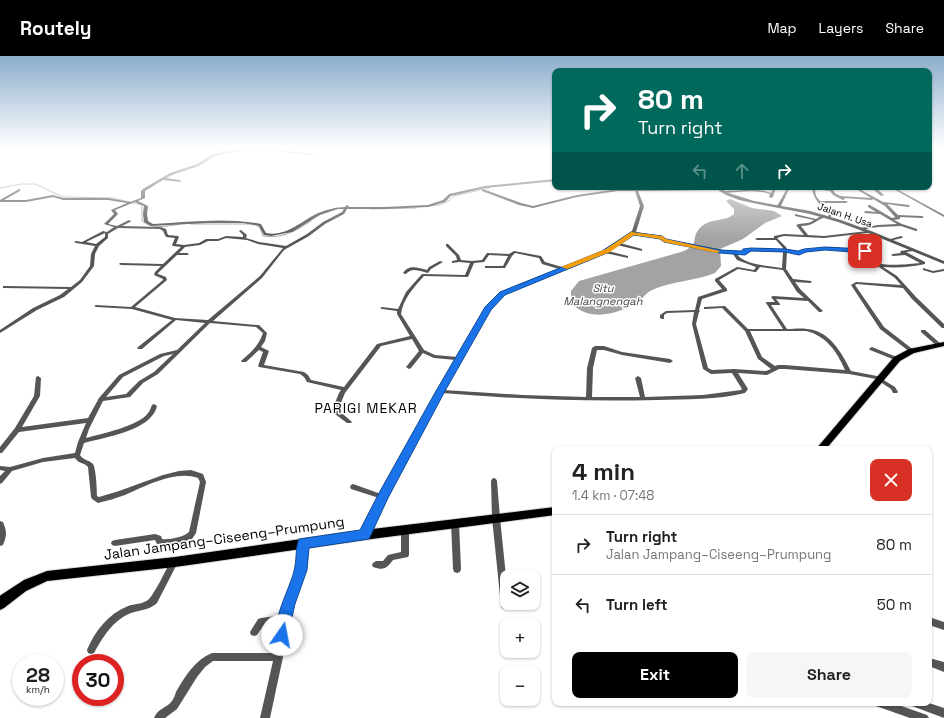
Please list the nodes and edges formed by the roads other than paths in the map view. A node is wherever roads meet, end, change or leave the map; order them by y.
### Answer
1 (163, 179) joint
2 (552, 180) edge
3 (180, 181) dead end
4 (19, 190) dead end
5 (483, 190) dead end
6 (636, 190) joint
7 (720, 190) edge
8 (751, 190) edge
9 (765, 190) edge
10 (774, 190) edge
11 (788, 190) edge
12 (813, 190) edge
13 (831, 190) edge
14 (859, 190) edge
15 (876, 190) edge
16 (896, 190) edge
17 (724, 192) junction
18 (882, 194) dead end
19 (841, 197) junction
20 (874, 199) junction
21 (1, 200) edge
22 (135, 201) junction
23 (818, 202) junction
24 (130, 203) junction
25 (883, 203) junction
26 (780, 206) junction
27 (869, 206) dead end
28 (908, 206) dead end
29 (346, 208) junction
30 (866, 212) dead end
31 (882, 213) junction
32 (796, 215) dead end
33 (824, 216) junction
34 (896, 216) junction
35 (944, 216) edge
36 (829, 217) junction
37 (922, 217) dead end
38 (891, 219) junction
39 (816, 220) junction
40 (129, 221) dead end
41 (901, 225) junction
42 (117, 227) junction
43 (916, 227) dead end
44 (861, 229) junction
45 (241, 231) dead end
46 (99, 232) dead end
47 (868, 232) junction
48 (106, 233) junction
49 (633, 233) junction
50 (808, 237) junction
51 (901, 237) dead end
52 (757, 238) dead end
53 (244, 239) junction
54 (776, 239) junction
55 (889, 240) junction
56 (76, 242) dead end
57 (84, 242) junction
58 (618, 244) junction
59 (97, 245) junction
60 (447, 245) dead end
61 (184, 246) junction
62 (286, 247) junction
63 (641, 250) dead end
64 (912, 250) junction
65 (785, 251) junction
66 (606, 252) junction
67 (734, 253) junction
68 (869, 253) junction
69 (175, 254) junction
70 (187, 254) dead end
71 (879, 254) dead end
72 (905, 254) junction
73 (510, 255) junction
74 (892, 255) dead end
75 (627, 257) dead end
76 (459, 260) junction
77 (441, 262) dead end
78 (453, 262) dead end
79 (472, 262) junction
80 (944, 263) edge
81 (121, 264) dead end
82 (164, 265) junction
83 (878, 265) junction
84 (758, 266) junction
85 (486, 267) dead end
86 (561, 268) junction
87 (784, 268) junction
88 (924, 268) dead end
89 (944, 270) edge
90 (427, 272) junction
91 (405, 273) dead end
92 (792, 280) junction
93 (810, 282) dead end
94 (4, 287) dead end
95 (905, 287) junction
96 (72, 288) junction
97 (809, 300) junction
98 (96, 306) dead end
99 (132, 308) junction
100 (382, 308) dead end
101 (706, 308) dead end
102 (399, 310) junction
103 (821, 311) dead end
104 (698, 312) junction
105 (662, 318) dead end
106 (175, 319) junction
107 (208, 323) junction
108 (944, 327) edge
109 (747, 330) junction
110 (786, 330) junction
111 (923, 331) dead end
112 (0, 332) edge
113 (412, 337) junction
114 (941, 344) edge
115 (140, 348) dead end
116 (258, 348) junction
117 (872, 349) dead end
118 (178, 351) junction
119 (422, 351) junction
120 (912, 351) junction
121 (459, 359) junction
122 (897, 359) junction
123 (244, 361) dead end
124 (670, 361) dead end
125 (409, 367) dead end
126 (774, 368) junction
127 (734, 371) junction
128 (849, 372) junction
129 (38, 378) dead end
130 (638, 378) dead end
131 (880, 378) junction
132 (345, 389) junction
133 (440, 391) junction
134 (895, 392) dead end
135 (101, 399) junction
136 (589, 399) junction
137 (643, 399) junction
138 (154, 406) dead end
139 (90, 420) junction
140 (349, 422) dead end
141 (17, 430) junction
142 (81, 442) junction
143 (823, 446) edge
144 (0, 451) edge
145 (77, 455) junction
146 (0, 468) edge
147 (10, 469) junction
148 (0, 481) edge
149 (494, 481) dead end
150 (353, 488) dead end
151 (383, 497) junction
152 (552, 511) edge
153 (496, 518) junction
154 (455, 523) junction
155 (0, 524) edge
156 (405, 530) junction
157 (364, 535) junction
158 (0, 543) edge
159 (115, 543) dead end
160 (303, 543) junction
161 (175, 562) junction
162 (376, 565) dead end
163 (457, 569) dead end
164 (501, 570) edge
165 (1, 600) edge
166 (285, 620) junction
167 (932, 622) edge
168 (944, 626) edge
169 (254, 632) dead end
170 (91, 650) dead end
171 (279, 657) junction
172 (932, 663) edge
173 (944, 667) edge
174 (888, 706) edge
175 (924, 706) edge
176 (944, 713) edge
177 (159, 718) edge
178 (265, 718) edge
179 (924, 718) edge

1 - 3 street
1 - 22 street
2 - 29 street
4 - 21 street
5 - 6 street
6 - 49 street
7 - 17 street, Jalan H. Usa
8 - 17 street
9 - 10 street
11 - 26 street
12 - 23 street
13 - 19 street
14 - 20 street
15 - 18 street
16 - 35 street
17 - 26 street, Jalan H. Usa
19 - 20 street
19 - 23 street
20 - 25 street
21 - 24 street
22 - 24 street
22 - 29 street
23 - 36 street
24 - 42 street
25 - 28 street
25 - 34 street
26 - 33 street, Jalan H. Usa
27 - 31 street
29 - 62 street
30 - 31 street
31 - 38 street
32 - 39 street
33 - 36 street, Jalan H. Usa
33 - 39 street
34 - 37 street
34 - 38 street
36 - 44 street, Jalan H. Usa
38 - 41 street
39 - 50 street
40 - 42 street
41 - 43 street
41 - 44 street
42 - 48 street
42 - 61 street
44 - 47 street, Jalan H. Usa
45 - 53 street
46 - 48 street
47 - 50 street
47 - 55 street, Jalan H. Usa
48 - 57 street
48 - 59 street
49 - 58 street
49 - 67 street
50 - 54 street
51 - 55 street
52 - 54 street
53 - 61 street
53 - 62 street
54 - 65 street
55 - 64 street, Jalan H. Usa
56 - 57 street
57 - 59 street
58 - 63 street
58 - 66 street
59 - 96 street
60 - 76 street
61 - 69 street
62 - 107 street
64 - 72 street
64 - 80 street, Jalan H. Usa
65 - 67 street
65 - 68 street
65 - 87 street
66 - 75 street
66 - 86 street
67 - 84 street
68 - 71 street
68 - 83 street
69 - 70 street
69 - 82 street
72 - 74 street
72 - 83 street
73 - 79 street
73 - 85 street
73 - 86 street
76 - 78 street
76 - 79 street
77 - 90 street
79 - 90 street
81 - 82 street
82 - 99 street
83 - 95 street
84 - 87 street
84 - 104 street
86 - 121 street
87 - 92 street
88 - 89 street
90 - 91 street
90 - 102 street
92 - 93 street
92 - 97 street
94 - 96 street
95 - 108 street
95 - 120 street
96 - 112 street
97 - 103 street
97 - 110 street
98 - 99 street
99 - 106 street
100 - 102 street
101 - 109 street
102 - 113 street
104 - 105 street
104 - 127 street
106 - 107 street
106 - 115 street
107 - 116 street
107 - 118 street
109 - 110 street
109 - 126 street
110 - 128 street
111 - 114 street
113 - 119 street
113 - 132 street
114 - 120 main road
116 - 123 street
116 - 132 street
117 - 122 street
118 - 135 street
118 - 135 street
119 - 121 street
119 - 125 street
120 - 122 main road
121 - 133 street
122 - 131 main road
124 - 136 street
126 - 127 street
126 - 128 street
127 - 137 street
128 - 131 street
129 - 141 street
130 - 137 street
131 - 134 street
131 - 143 main road
132 - 140 street
133 - 136 street
133 - 151 street
135 - 139 street
136 - 137 street
138 - 142 street
139 - 141 street
139 - 142 street
141 - 144 street
142 - 145 street
145 - 147 street
145 - 159 street
146 - 147 street
147 - 148 street
149 - 153 street
150 - 151 street
151 - 157 street
152 - 153 main road, Jalan Jampang–Ciseeng–Prumpung
153 - 154 main road, Jalan Jampang–Ciseeng–Prumpung
153 - 164 street
154 - 156 main road, Jalan Jampang–Ciseeng–Prumpung
154 - 163 street
155 - 158 street
156 - 157 main road, Jalan Jampang–Ciseeng–Prumpung
156 - 162 street
157 - 160 main road, Jalan Jampang–Ciseeng–Prumpung
160 - 161 main road, Jalan Jampang–Ciseeng–Prumpung
160 - 166 street
161 - 165 main road, Jalan Jampang–Ciseeng–Prumpung
161 - 170 street
166 - 169 street
166 - 171 street
167 - 168 street
171 - 177 street
171 - 178 street
172 - 173 street
174 - 179 street
175 - 176 street

